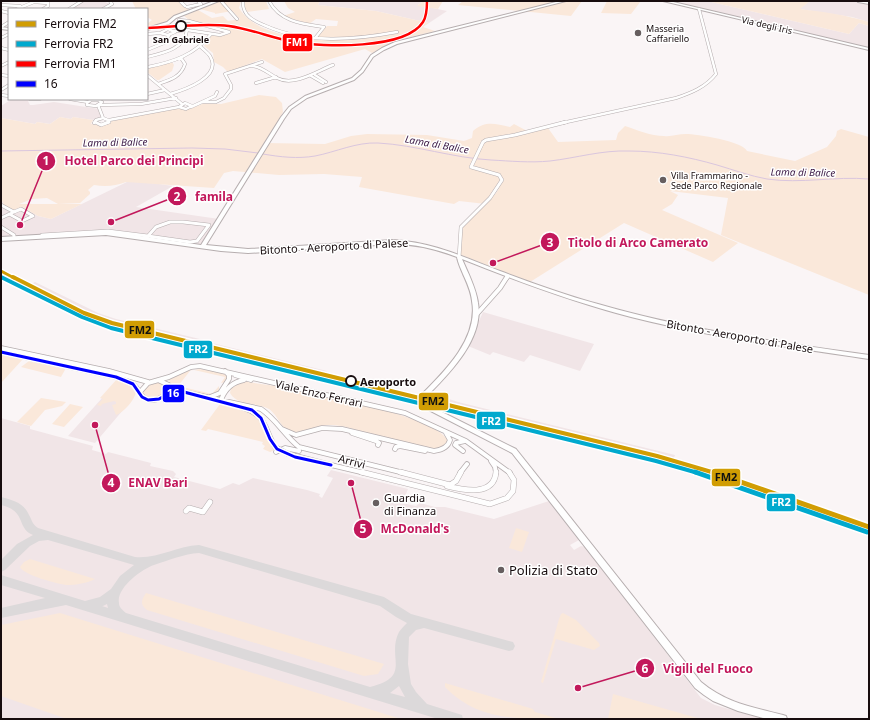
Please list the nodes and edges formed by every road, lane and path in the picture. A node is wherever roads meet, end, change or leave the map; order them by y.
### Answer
1 (31, 1) edge
2 (41, 1) edge
3 (82, 1) edge
4 (110, 1) edge
5 (180, 1) edge
6 (217, 1) edge
7 (221, 1) edge
8 (243, 1) edge
9 (269, 1) edge
10 (564, 1) edge
11 (568, 1) edge
12 (665, 1) edge
13 (859, 1) edge
14 (864, 1) edge
15 (49, 2) edge
16 (196, 2) edge
17 (28, 3) junction
18 (869, 3) edge
19 (200, 4) junction
20 (1, 5) edge
21 (14, 6) junction
22 (23, 6) junction
23 (205, 6) junction
24 (17, 8) edge
25 (20, 8) edge
26 (72, 8) edge
27 (105, 8) edge
28 (699, 9) junction
29 (180, 18) junction
30 (237, 18) dead end
31 (148, 30) edge
32 (187, 30) junction
33 (148, 31) edge
34 (175, 31) junction
35 (397, 32) dead end
36 (160, 33) junction
37 (170, 34) junction
38 (211, 34) junction
39 (316, 37) junction
40 (201, 47) junction
41 (869, 49) edge
42 (148, 50) edge
43 (148, 57) edge
44 (181, 58) junction
45 (262, 62) dead end
46 (148, 63) edge
47 (333, 65) dead end
48 (154, 66) junction
49 (252, 66) junction
50 (148, 68) edge
51 (148, 75) edge
52 (315, 75) junction
53 (311, 76) junction
54 (276, 77) junction
55 (153, 79) junction
56 (148, 80) edge
57 (256, 83) dead end
58 (158, 84) junction
59 (166, 90) junction
60 (217, 92) dead end
61 (148, 94) edge
62 (170, 94) junction
63 (176, 98) junction
64 (76, 100) edge
65 (88, 102) junction
66 (99, 102) edge
67 (204, 102) junction
68 (182, 104) junction
69 (179, 107) junction
70 (191, 107) junction
71 (103, 118) junction
72 (109, 120) junction
73 (270, 141) junction
74 (1, 205) edge
75 (14, 212) junction
76 (9, 214) junction
77 (1, 218) edge
78 (1, 227) edge
79 (79, 232) junction
80 (87, 233) junction
81 (54, 234) junction
82 (62, 235) junction
83 (148, 236) junction
84 (15, 238) junction
85 (1, 239) edge
86 (206, 247) junction
87 (459, 258) junction
88 (508, 276) junction
89 (476, 315) junction
90 (1, 348) edge
91 (1, 352) edge
92 (869, 357) edge
93 (226, 372) junction
94 (235, 375) junction
95 (247, 379) junction
96 (158, 381) junction
97 (150, 382) junction
98 (286, 385) junction
99 (431, 390) junction
100 (140, 392) junction
101 (168, 394) junction
102 (200, 396) junction
103 (210, 397) junction
104 (421, 398) junction
105 (222, 400) junction
106 (430, 400) junction
107 (423, 405) junction
108 (441, 414) junction
109 (277, 425) junction
110 (334, 428) junction
111 (440, 428) junction
112 (466, 441) junction
113 (378, 445) dead end
114 (475, 447) junction
115 (395, 449) dead end
116 (276, 450) junction
117 (434, 451) junction
118 (463, 451) dead end
119 (299, 452) dead end
120 (467, 464) dead end
121 (427, 481) dead end
122 (210, 502) dead end
123 (186, 511) dead end
124 (782, 719) edge

1 - 17 street
2 - 15 street
2 - 17 street
3 - 26 street
4 - 27 street
5 - 19 street
6 - 23 main road
7 - 30 street
8 - 39 street
9 - 39 street
10 - 73 main road
11 - 73 main road
12 - 28 main road, Via degli Iris
13 - 18 main road
14 - 18 main road
16 - 19 street
17 - 22 street
19 - 23 street
20 - 21 street
21 - 22 street
21 - 24 street
22 - 25 street
23 - 29 main road
28 - 41 main road, Via degli Iris
28 - 87 street
29 - 31 main road
29 - 38 street
32 - 34 street
32 - 38 street
32 - 43 street
33 - 36 street
34 - 36 street
34 - 37 street
35 - 39 street
36 - 37 street
37 - 42 street
38 - 40 street
40 - 44 street
40 - 62 street
44 - 48 street
44 - 58 street
45 - 49 street
46 - 48 street
47 - 52 street
48 - 50 street
49 - 54 street
49 - 67 street
51 - 55 street
52 - 53 street
52 - 53 street
53 - 54 street
54 - 57 street
55 - 56 street
55 - 58 street
58 - 59 street
59 - 61 street
59 - 62 street
60 - 67 street
62 - 63 street
63 - 66 street
63 - 68 street
64 - 65 street
65 - 66 street
65 - 66 street
66 - 71 street
67 - 70 street
68 - 69 street
68 - 70 street
69 - 70 street
69 - 72 street
71 - 72 street
71 - 72 street
73 - 86 main road
74 - 75 street
75 - 76 street
75 - 76 street
76 - 77 street
78 - 84 street
79 - 80 street
79 - 81 street
79 - 83 street
80 - 82 main road, Bitonto - Aeroporto di Palese
80 - 83 main road, Bitonto - Aeroporto di Palese
81 - 82 street
81 - 84 street
82 - 84 main road, Bitonto - Aeroporto di Palese
83 - 83 street
83 - 86 main road, Bitonto - Aeroporto di Palese
84 - 85 main road, Bitonto - Aeroporto di Palese
86 - 87 main road, Bitonto - Aeroporto di Palese
87 - 88 main road, Bitonto - Aeroporto di Palese
87 - 89 main road
88 - 89 street
88 - 92 main road, Bitonto - Aeroporto di Palese
89 - 99 main road
90 - 97 street, Viale Enzo Ferrari
91 - 100 street
93 - 94 street
93 - 96 street, Viale Enzo Ferrari
93 - 98 street, Viale Enzo Ferrari
93 - 103 street
94 - 95 street
94 - 98 street
95 - 98 street
95 - 105 street
96 - 97 street, Viale Enzo Ferrari
96 - 101 street
97 - 100 street
98 - 111 street, Viale Enzo Ferrari
99 - 104 main road
99 - 106 main road
100 - 101 street
101 - 102 street
102 - 103 street, Arrivi
102 - 116 street
103 - 105 street, Arrivi
104 - 106 main road
104 - 107 main road
105 - 109 street, Arrivi
106 - 107 main road
106 - 108 main road
107 - 108 main road
108 - 124 main road
109 - 110 street
109 - 120 street, Arrivi
110 - 113 street
110 - 117 street
111 - 112 street, Viale Enzo Ferrari
111 - 117 street
112 - 114 street, Viale Enzo Ferrari
112 - 118 street
114 - 116 street, bridge
114 - 121 street
115 - 117 street
116 - 119 street
122 - 123 street

